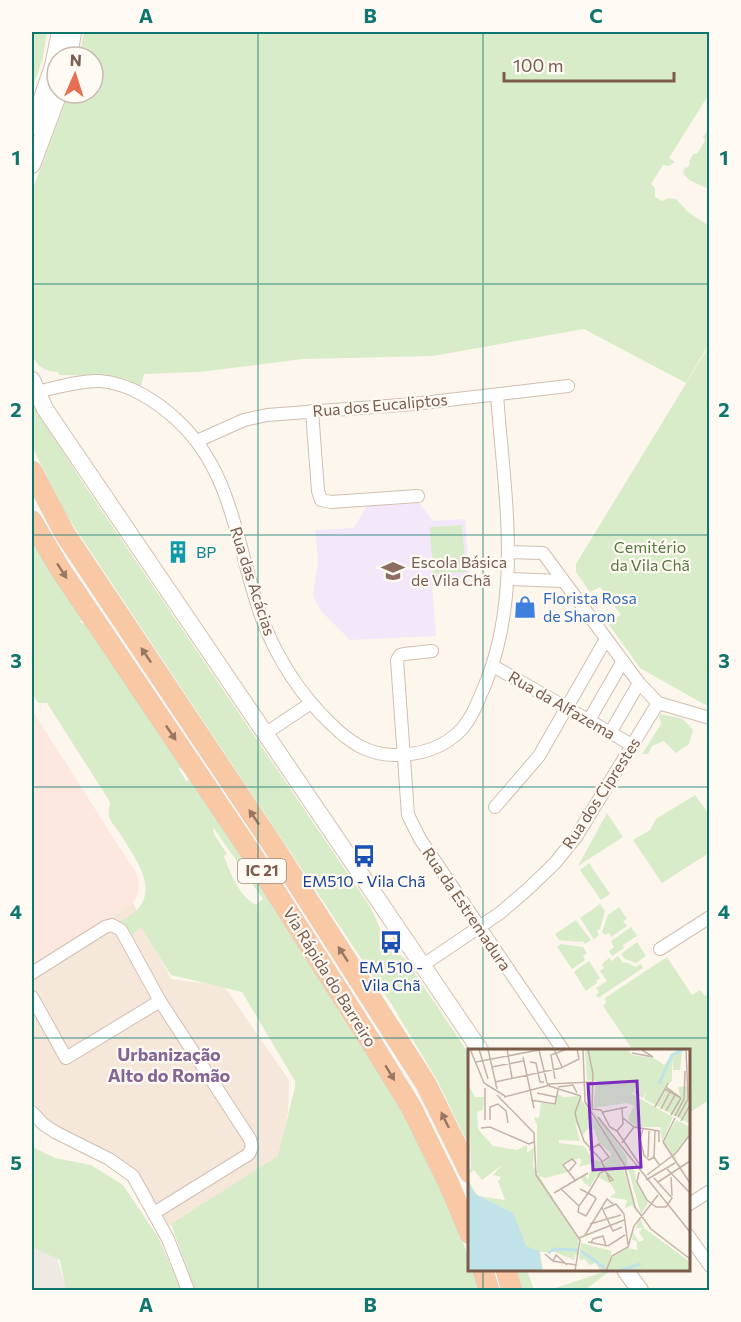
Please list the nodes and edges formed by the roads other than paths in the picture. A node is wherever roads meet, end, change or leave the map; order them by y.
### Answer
1 (60, 32) edge
2 (54, 105) edge
3 (32, 127) edge
4 (32, 165) edge
5 (34, 386) edge
6 (568, 387) dead end
7 (497, 395) junction
8 (312, 411) junction
9 (197, 441) junction
10 (32, 471) edge
11 (418, 496) dead end
12 (32, 521) edge
13 (508, 552) junction
14 (508, 579) junction
15 (563, 581) junction
16 (606, 639) junction
17 (432, 651) dead end
18 (623, 661) junction
19 (493, 666) junction
20 (639, 683) junction
21 (311, 703) junction
22 (658, 703) junction
23 (567, 707) junction
24 (710, 718) edge
25 (589, 720) junction
26 (266, 733) junction
27 (610, 733) junction
28 (632, 745) junction
29 (402, 755) junction
30 (495, 807) dead end
31 (710, 917) edge
32 (480, 927) junction
33 (660, 949) dead end
34 (423, 965) junction
35 (32, 973) edge
36 (32, 997) edge
37 (160, 1001) junction
38 (479, 1049) edge
39 (562, 1049) edge
40 (32, 1112) edge
41 (468, 1169) edge
42 (710, 1191) edge
43 (690, 1204) edge
44 (154, 1213) junction
45 (468, 1229) edge
46 (690, 1238) edge
47 (710, 1266) edge
48 (484, 1271) edge
49 (507, 1271) edge
50 (626, 1271) edge
51 (188, 1290) edge
52 (489, 1290) edge
53 (512, 1290) edge
54 (640, 1290) edge

1 - 3 main road
2 - 4 main road
5 - 9 street, Rua das Acácias
5 - 26 main road
6 - 7 street, Rua dos Eucaliptos
7 - 8 street, Rua dos Eucaliptos
7 - 13 street, Rua das Acácias
8 - 9 street, Rua dos Eucaliptos
8 - 11 street
9 - 21 street, Rua das Acácias
41 -> 10 highway, Via Rápida do Barreiro / IC 21
12 -> 45 highway, Via Rápida do Barreiro / IC 21
13 - 14 street, Rua das Acácias
13 - 15 street
14 - 15 street
14 - 19 street, Rua das Acácias
15 - 16 street
16 - 18 street
16 - 23 street
17 - 29 street, Rua da Estremadura
18 - 20 street
18 - 25 street
19 - 23 street, Rua da Alfazema
19 - 29 street, Rua das Acácias
20 - 22 street
20 - 27 street
21 - 26 street
21 - 29 street, Rua das Acácias
22 - 24 street
22 - 28 street, Rua dos Ciprestes
23 - 25 street, Rua da Alfazema
23 - 30 street
25 - 27 street, Rua da Alfazema
26 - 34 main road
27 - 28 street, Rua da Alfazema
28 - 32 street, Rua dos Ciprestes
29 - 32 street, Rua da Estremadura
31 - 33 street
32 - 34 street, Rua dos Ciprestes
32 - 39 street, Rua da Estremadura
34 - 38 main road
35 - 37 street
36 - 37 street
37 - 44 street
40 - 44 street
42 - 43 street
44 - 51 street
46 - 47 street
48 - 52 highway
49 - 53 highway
50 - 54 main road

